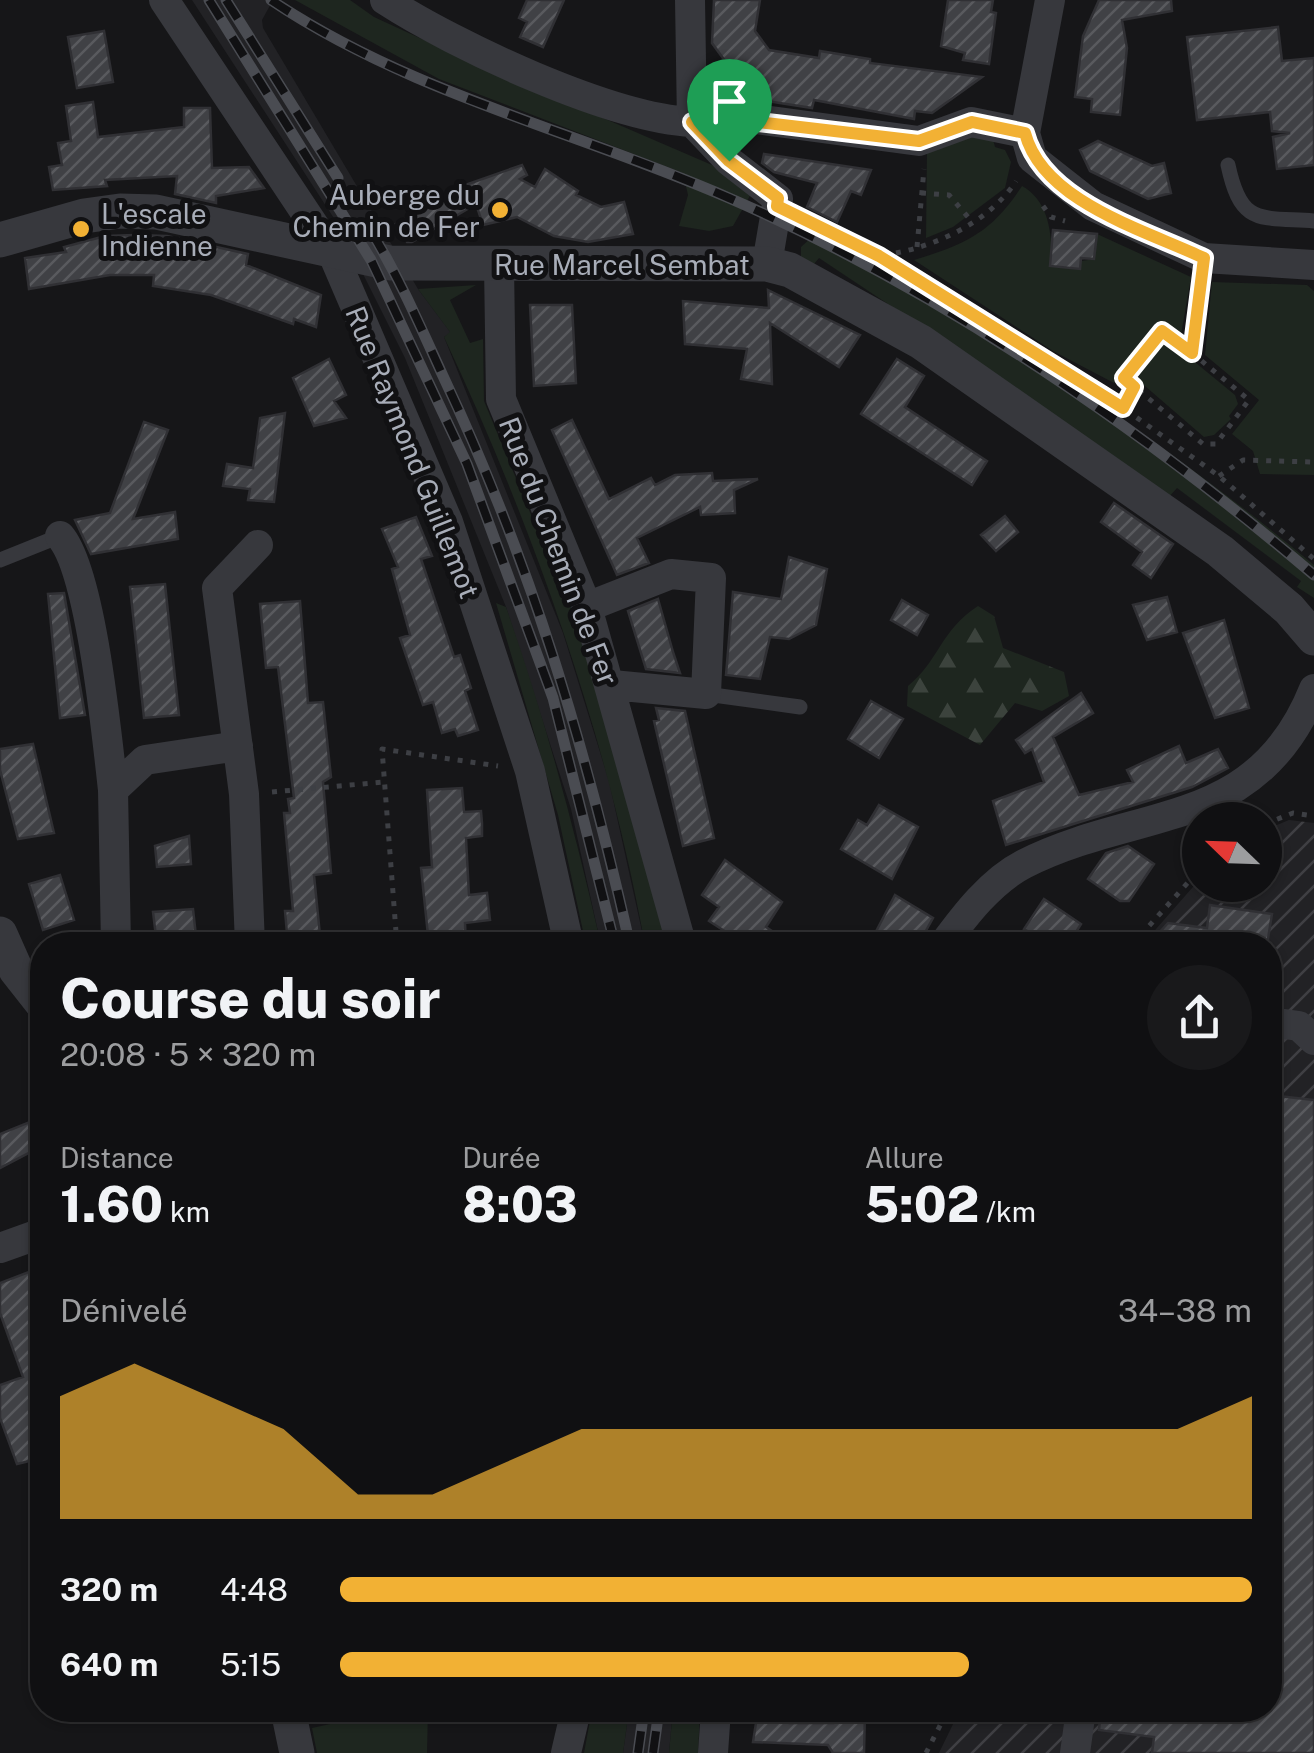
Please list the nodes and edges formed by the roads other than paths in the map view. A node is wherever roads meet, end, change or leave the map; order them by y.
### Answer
1 (164, 0) edge
2 (385, 0) edge
3 (690, 0) edge
4 (1050, 0) edge
5 (692, 122) junction
6 (1028, 145) junction
7 (1228, 165) dead end
8 (777, 206) junction
9 (1314, 222) edge
10 (0, 240) edge
11 (333, 254) junction
12 (879, 256) road end
13 (499, 264) junction
14 (768, 264) junction
15 (1314, 265) edge
16 (60, 536) joint
17 (258, 545) dead end
18 (0, 560) edge
19 (587, 606) junction
20 (1314, 638) edge
21 (612, 684) junction
22 (1314, 689) edge
23 (706, 694) junction
24 (800, 708) dead end
25 (238, 746) junction
26 (113, 790) junction
27 (116, 932) edge
28 (249, 932) edge
29 (566, 932) edge
30 (678, 932) edge
31 (954, 932) edge
32 (0, 934) edge
33 (30, 988) edge
34 (1282, 1024) edge
35 (1314, 1040) edge
36 (30, 1237) edge
37 (0, 1248) edge
38 (291, 1722) edge
39 (573, 1722) edge
40 (715, 1722) edge
41 (1079, 1722) edge
42 (297, 1753) edge
43 (566, 1753) edge
44 (713, 1753) edge
45 (1075, 1753) edge

1 - 11 street, Rue Raymond Guillemot
2 - 5 street
3 - 5 street
4 - 6 street
5 - 6 street
5 - 8 street
6 - 15 street
7 - 9 lane
8 - 12 lane
8 - 14 street
10 - 11 street, Rue Marcel Sembat
11 - 13 street, Rue Marcel Sembat
11 - 29 street, Rue Raymond Guillemot
13 - 14 street, Rue Marcel Sembat
13 - 19 street, Rue du Chemin de Fer
14 - 20 street, Rue Marcel Sembat
16 - 18 lane
16 - 26 street
17 - 25 street
19 - 21 street, Rue du Chemin de Fer
19 - 23 street
21 - 23 street
21 - 30 street, Rue du Chemin de Fer
22 - 31 street
23 - 24 lane
25 - 26 street
25 - 28 street
26 - 27 street
32 - 33 street
34 - 35 street
36 - 37 street
38 - 42 street
39 - 43 street
40 - 44 street
41 - 45 street

